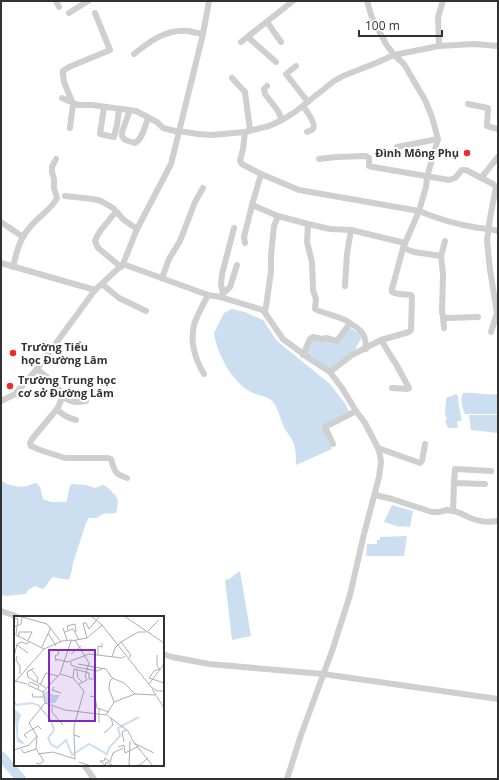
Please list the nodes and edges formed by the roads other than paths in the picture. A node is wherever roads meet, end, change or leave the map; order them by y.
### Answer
1 (88, 1) edge
2 (209, 1) edge
3 (293, 1) edge
4 (367, 1) edge
5 (443, 1) edge
6 (69, 13) dead end
7 (95, 13) dead end
8 (267, 22) junction
9 (203, 34) junction
10 (250, 35) junction
11 (241, 42) dead end
12 (281, 42) dead end
13 (439, 46) junction
14 (498, 46) edge
15 (134, 54) dead end
16 (394, 55) junction
17 (276, 62) dead end
18 (296, 66) dead end
19 (232, 78) dead end
20 (267, 86) dead end
21 (62, 98) dead end
22 (73, 104) junction
23 (305, 104) junction
24 (468, 104) dead end
25 (104, 107) junction
26 (119, 109) junction
27 (130, 110) junction
28 (148, 118) junction
29 (282, 120) junction
30 (70, 128) dead end
31 (498, 129) edge
32 (179, 131) junction
33 (247, 131) junction
34 (308, 132) dead end
35 (438, 140) junction
36 (397, 146) dead end
37 (498, 157) edge
38 (56, 159) dead end
39 (319, 159) dead end
40 (261, 174) junction
41 (427, 176) junction
42 (481, 178) junction
43 (497, 187) edge
44 (202, 188) dead end
45 (65, 196) dead end
46 (252, 205) junction
47 (419, 211) junction
48 (118, 213) junction
49 (278, 216) junction
50 (1, 222) edge
51 (308, 224) junction
52 (234, 228) dead end
53 (137, 229) junction
54 (488, 229) junction
55 (350, 230) junction
56 (498, 231) edge
57 (22, 237) junction
58 (445, 241) dead end
59 (245, 243) dead end
60 (404, 246) junction
61 (441, 256) junction
62 (1, 263) edge
63 (122, 265) junction
64 (237, 265) dead end
65 (13, 267) junction
66 (162, 278) junction
67 (102, 284) junction
68 (345, 286) dead end
69 (94, 290) junction
70 (208, 295) junction
71 (221, 295) junction
72 (146, 311) dead end
73 (264, 312) junction
74 (478, 316) dead end
75 (443, 317) junction
76 (350, 324) junction
77 (444, 328) dead end
78 (492, 332) dead end
79 (381, 340) junction
80 (366, 348) junction
81 (303, 354) junction
82 (37, 369) junction
83 (330, 372) junction
84 (204, 374) dead end
85 (392, 388) dead end
86 (62, 397) junction
87 (86, 400) dead end
88 (1, 401) edge
89 (57, 409) junction
90 (356, 411) junction
91 (76, 420) dead end
92 (333, 444) dead end
93 (426, 444) dead end
94 (378, 448) junction
95 (490, 470) dead end
96 (127, 478) dead end
97 (454, 483) junction
98 (485, 484) dead end
99 (375, 495) junction
100 (453, 511) junction
101 (498, 521) edge
102 (1, 611) edge
103 (15, 616) edge
104 (164, 654) edge
105 (323, 674) junction
106 (498, 698) edge
107 (85, 766) edge
108 (94, 779) edge
109 (287, 779) edge

1 - 6 street
2 - 9 street
3 - 8 street
4 - 16 street
5 - 13 street
7 - 22 street
8 - 10 street
8 - 12 street
9 - 15 street
9 - 32 street
10 - 11 street
10 - 17 street
13 - 14 street
13 - 16 street
16 - 23 street
16 - 35 street
18 - 23 street
19 - 33 street
20 - 29 street
21 - 22 street
22 - 25 street
22 - 30 street
23 - 29 street
23 - 34 street
24 - 31 street
25 - 26 street
25 - 26 street
26 - 27 street
27 - 28 street
27 - 28 street
28 - 32 street
29 - 33 street
32 - 33 street
32 - 53 street
33 - 40 street
35 - 36 street
35 - 41 street
37 - 42 street
38 - 57 street
39 - 41 street
40 - 46 street
40 - 47 street
41 - 42 street
41 - 47 street
42 - 43 street
43 - 54 street
44 - 66 street
45 - 48 street
46 - 49 street
46 - 59 street
47 - 54 street
47 - 60 street
48 - 53 street
48 - 63 street
49 - 51 street
49 - 73 street
50 - 57 street
51 - 55 street
51 - 76 street
52 - 71 street
53 - 63 street
54 - 56 street
54 - 78 street
55 - 60 street
55 - 68 street
57 - 65 street
58 - 61 street
60 - 61 street
60 - 79 street
61 - 75 street
62 - 65 street
63 - 66 street
63 - 67 street
64 - 71 street
65 - 69 street
66 - 70 street
67 - 69 street
67 - 72 street
69 - 82 street
70 - 71 street
70 - 84 street
71 - 73 street
73 - 81 street
74 - 75 street
75 - 77 street
76 - 80 street
76 - 81 street
79 - 80 street
79 - 85 street
80 - 83 street
81 - 83 street
82 - 86 street
82 - 88 street
83 - 90 street
86 - 87 street
86 - 89 street
89 - 91 street
89 - 96 street
90 - 92 street
90 - 94 street
93 - 94 street
94 - 99 street
95 - 97 street
97 - 98 street
97 - 100 street
99 - 100 street
99 - 105 street
100 - 101 street
102 - 103 street
104 - 105 street
105 - 106 street
105 - 109 street
107 - 108 street

